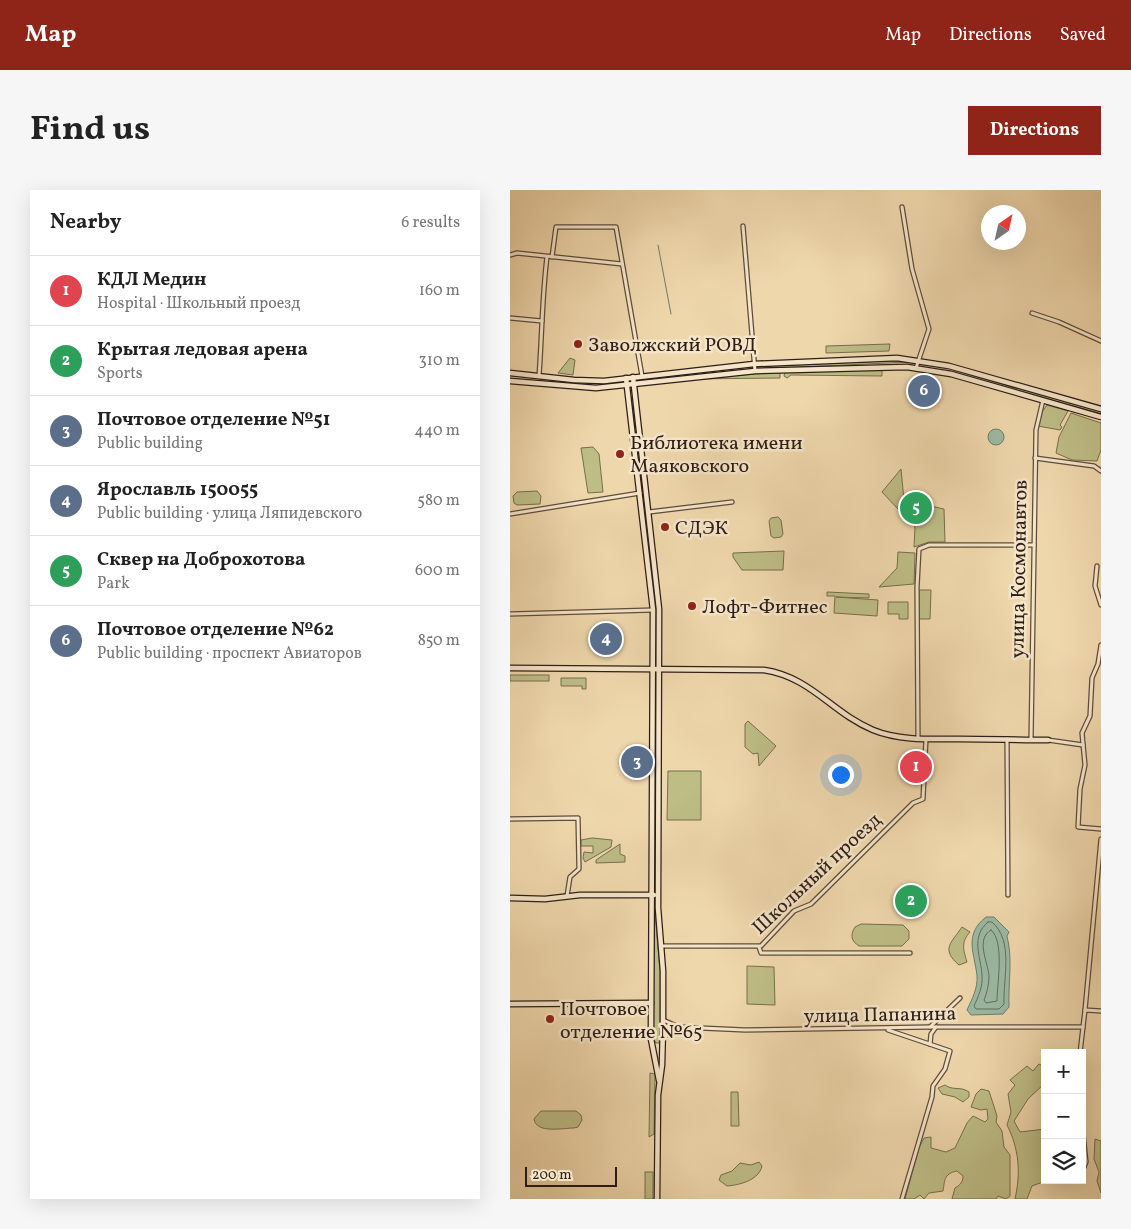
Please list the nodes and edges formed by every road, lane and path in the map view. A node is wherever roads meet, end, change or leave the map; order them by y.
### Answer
1 (902, 207) dead end
2 (742, 226) dead end
3 (510, 254) edge
4 (550, 257) junction
5 (622, 264) junction
6 (1032, 313) dead end
7 (510, 318) edge
8 (542, 322) junction
9 (1101, 341) edge
10 (918, 360) junction
11 (754, 364) junction
12 (916, 368) junction
13 (754, 371) junction
14 (510, 373) edge
15 (539, 376) junction
16 (642, 376) junction
17 (632, 377) junction
18 (626, 378) junction
19 (510, 380) edge
20 (633, 384) junction
21 (627, 385) junction
22 (1043, 400) junction
23 (1101, 409) edge
24 (1101, 417) edge
25 (1035, 458) junction
26 (1101, 471) edge
27 (641, 493) junction
28 (732, 502) dead end
29 (649, 512) junction
30 (510, 514) edge
31 (1034, 545) junction
32 (1097, 566) dead end
33 (1095, 588) junction
34 (1101, 589) edge
35 (1101, 605) edge
36 (653, 610) junction
37 (510, 614) edge
38 (1101, 646) edge
39 (510, 668) edge
40 (653, 668) junction
41 (659, 668) junction
42 (918, 738) junction
43 (926, 738) junction
44 (1007, 739) junction
45 (1031, 740) junction
46 (1048, 740) joint
47 (1083, 745) junction
48 (510, 819) edge
49 (1101, 829) edge
50 (1101, 839) edge
51 (652, 895) junction
52 (658, 895) junction
53 (1008, 895) dead end
54 (567, 896) junction
55 (510, 898) edge
56 (652, 924) junction
57 (659, 924) junction
58 (661, 946) junction
59 (759, 946) junction
60 (910, 953) dead end
61 (960, 998) dead end
62 (510, 1004) edge
63 (650, 1004) junction
64 (1085, 1010) junction
65 (1101, 1011) edge
66 (663, 1020) junction
67 (679, 1027) junction
68 (929, 1027) junction
69 (936, 1027) junction
70 (1083, 1028) junction
71 (885, 1029) junction
72 (663, 1039) junction
73 (651, 1040) junction
74 (930, 1044) junction
75 (1080, 1049) edge
76 (659, 1082) junction
77 (657, 1199) edge
78 (902, 1199) edge

1 - 10 street
2 - 11 street
3 - 4 street
4 - 5 street
4 - 5 street
4 - 8 street
5 - 16 street
6 - 9 street
7 - 8 street
8 - 15 street
10 - 11 main road
10 - 12 street
10 - 23 main road
11 - 13 street
11 - 16 main road
12 - 13 main road
12 - 22 main road
13 - 20 main road
14 - 15 main road
15 - 18 main road
16 - 17 main road
17 - 18 main road
17 - 20 main road
18 - 21 main road
19 - 21 main road
20 - 21 main road
20 - 29 main road
21 - 27 main road
22 - 24 main road
22 - 25 street, улица Космонавтов
25 - 26 street
25 - 31 street, улица Космонавтов
27 - 30 street
27 - 36 main road
28 - 29 street
29 - 41 main road
31 - 42 street
31 - 45 street, улица Космонавтов
32 - 33 street
33 - 34 street
33 - 35 street
36 - 37 street
36 - 40 main road
38 - 47 street
39 - 40 main road
40 - 41 main road
40 - 51 main road
41 - 42 main road
41 - 52 main road
42 - 43 main road
43 - 44 main road
43 - 59 street, Школьный проезд
44 - 45 main road
44 - 53 street
45 - 46 main road
46 - 47 street
47 - 49 street
48 - 54 street
50 - 64 street
51 - 52 main road
51 - 54 main road
51 - 56 main road
52 - 57 main road
54 - 55 main road
56 - 57 main road
56 - 63 main road
57 - 58 main road
58 - 59 street, Школьный проезд
58 - 66 main road
59 - 60 street
61 - 68 street
62 - 63 main road
63 - 73 main road
64 - 65 street
64 - 70 street
66 - 67 street, улица Папанина
66 - 72 main road
67 - 71 street, улица Папанина
67 - 72 street
68 - 69 street, улица Папанина
68 - 71 street, улица Папанина
69 - 70 street, улица Папанина
69 - 74 street
70 - 75 street
71 - 74 street
72 - 73 main road
72 - 76 main road
73 - 76 main road
74 - 78 street
76 - 77 main road

